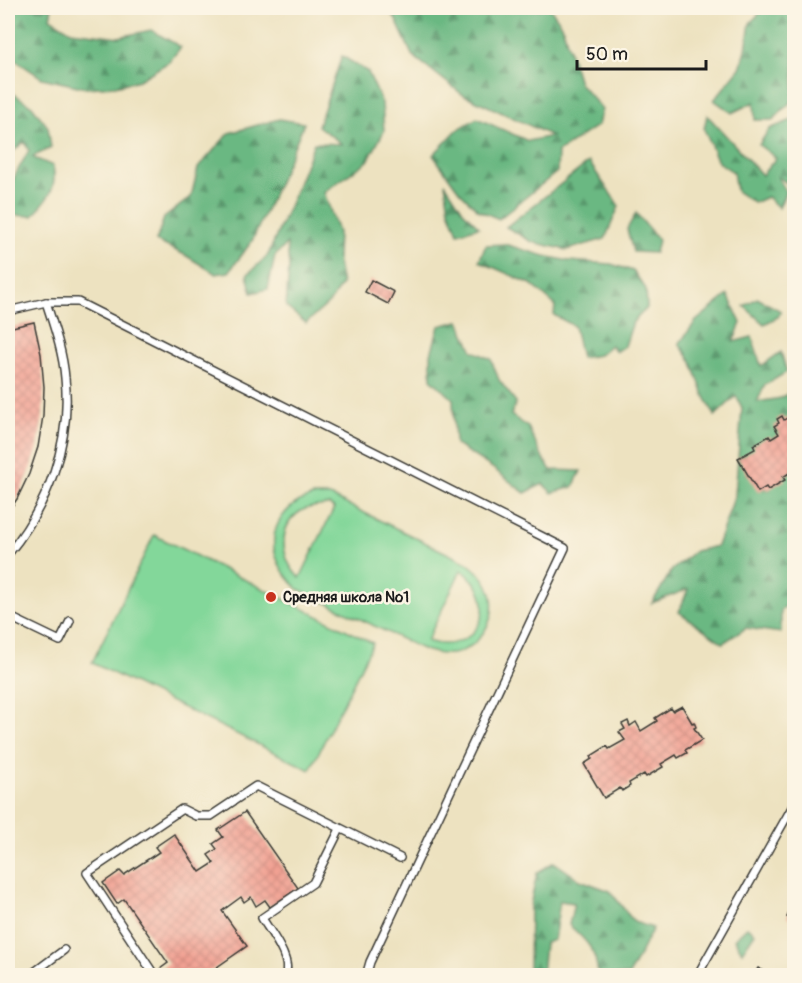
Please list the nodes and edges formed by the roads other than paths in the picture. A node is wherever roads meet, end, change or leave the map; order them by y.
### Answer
1 (46, 302) junction
2 (8, 311) edge
3 (8, 554) edge
4 (8, 616) edge
5 (70, 621) dead end
6 (795, 804) edge
7 (340, 829) junction
8 (400, 858) dead end
9 (64, 950) dead end
10 (29, 975) edge
11 (154, 975) edge
12 (285, 975) edge
13 (366, 975) edge
14 (697, 975) edge

1 - 2 lane
1 - 3 lane
1 - 13 lane
4 - 5 lane
6 - 14 lane
7 - 8 lane
7 - 11 lane
7 - 12 lane
9 - 10 lane

